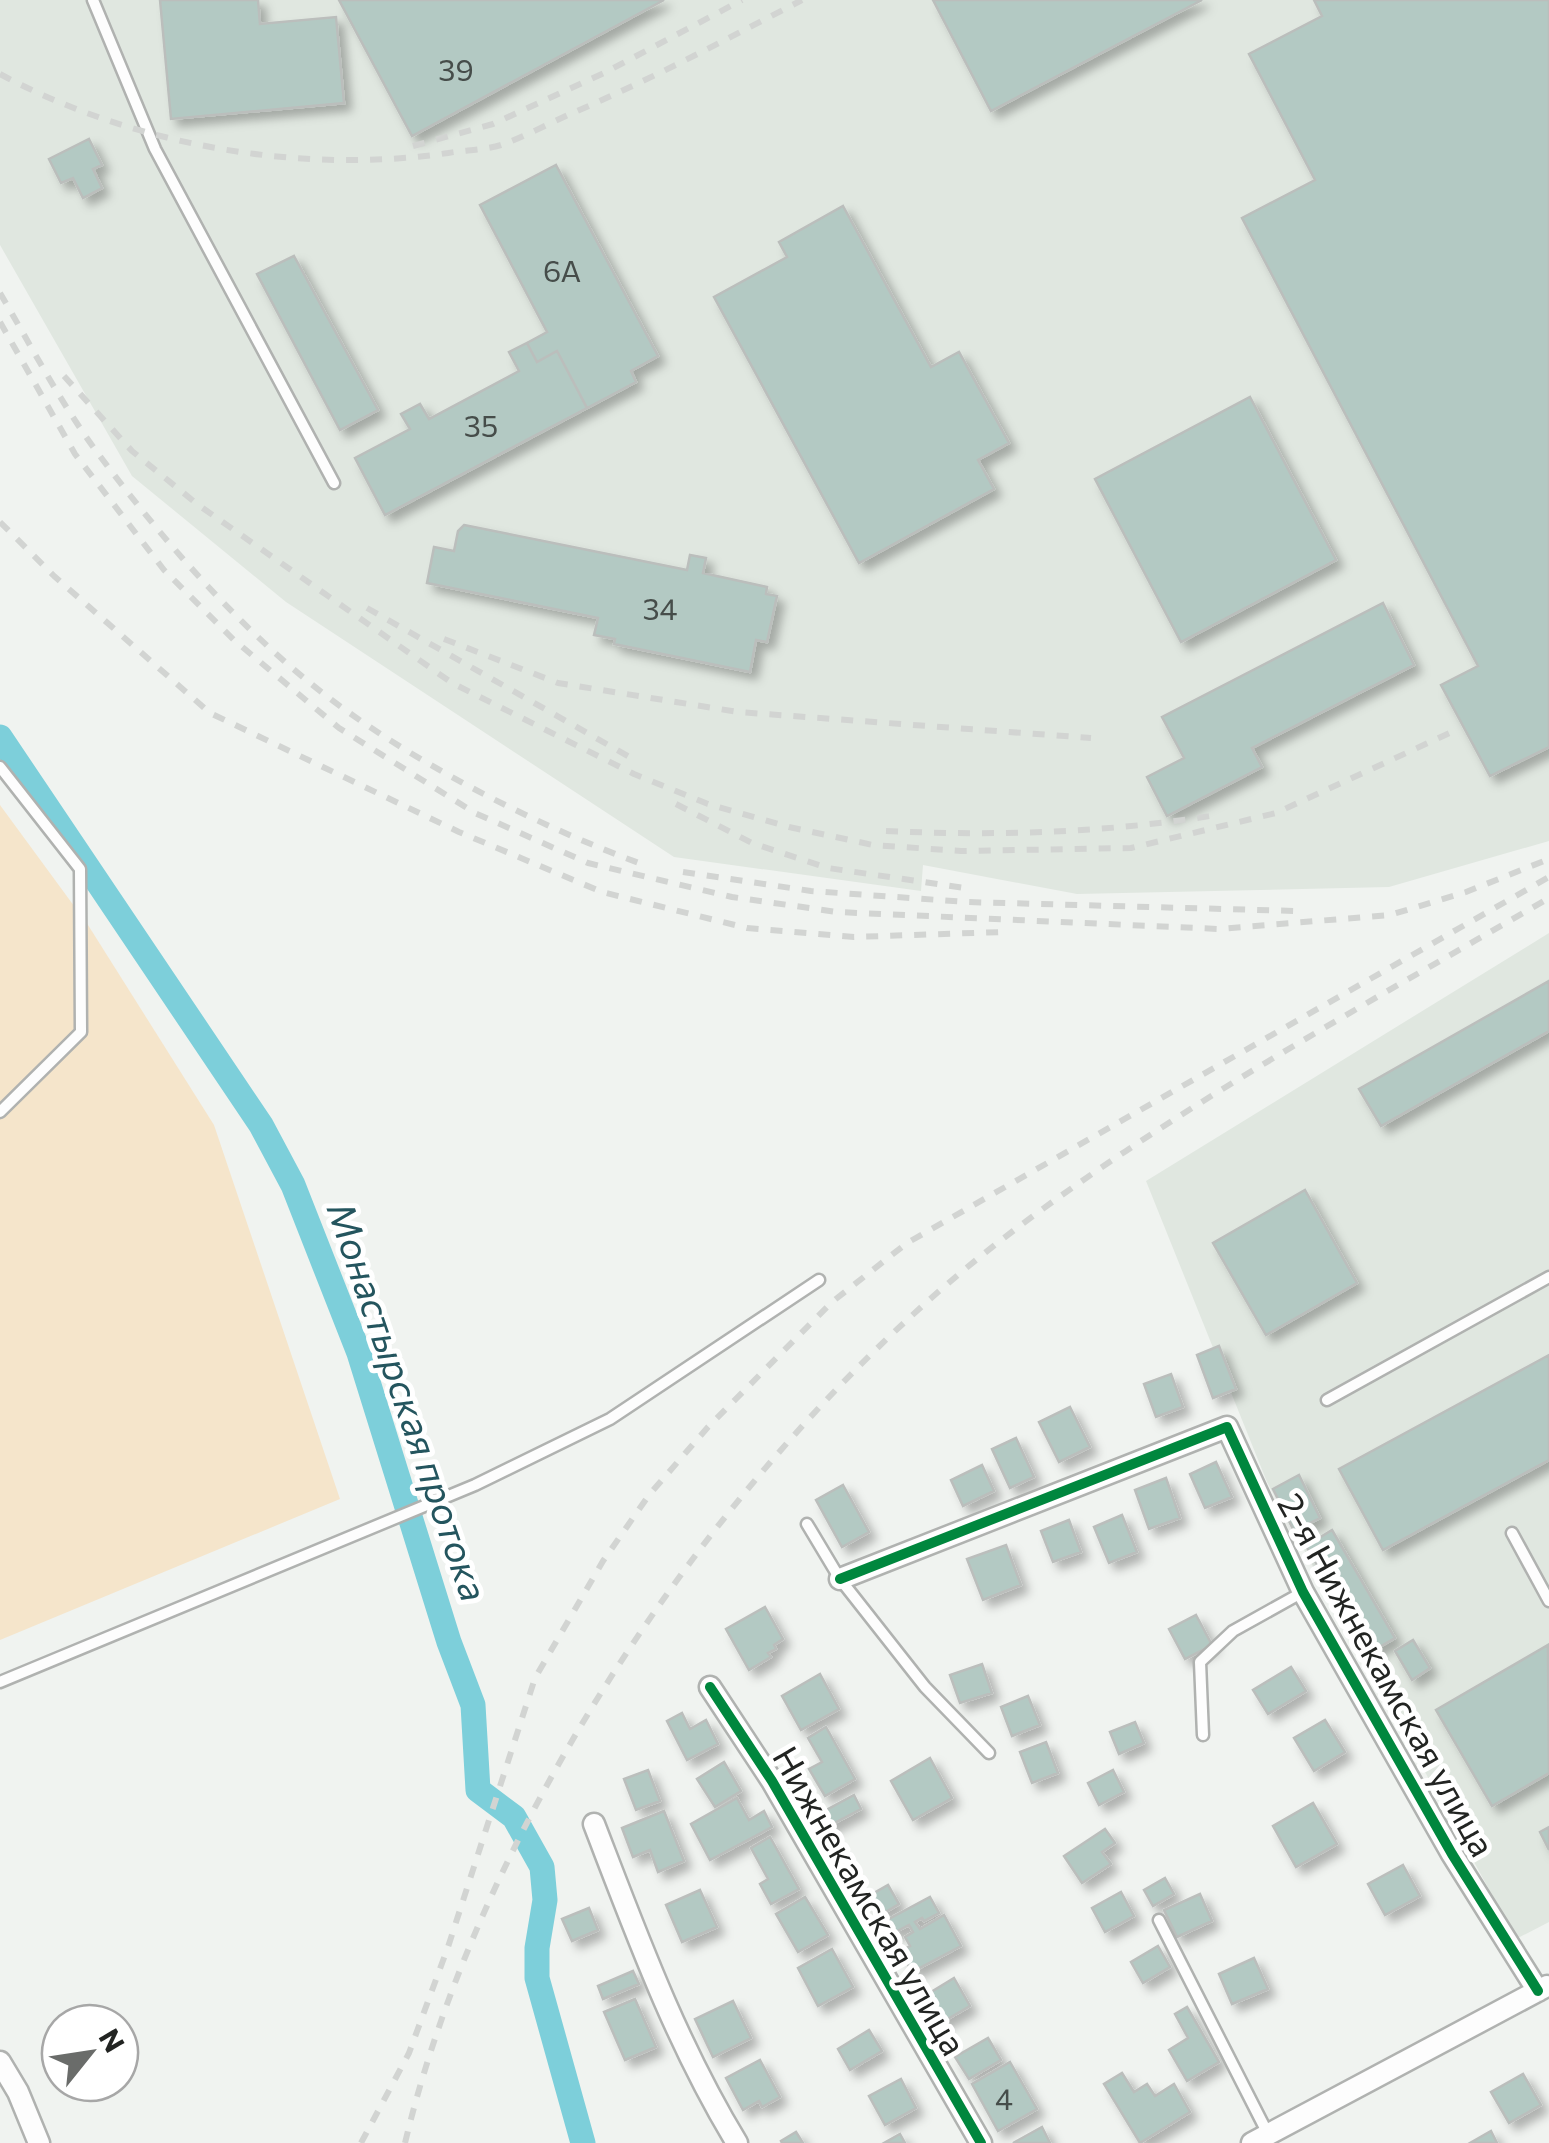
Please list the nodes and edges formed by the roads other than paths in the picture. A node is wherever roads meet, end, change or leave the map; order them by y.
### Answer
1 (93, 0) edge
2 (334, 483) dead end
3 (0, 767) edge
4 (0, 1112) edge
5 (1549, 1277) edge
6 (818, 1280) dead end
7 (1326, 1400) dead end
8 (806, 1524) dead end
9 (1512, 1533) dead end
10 (840, 1579) junction
11 (1304, 1592) junction
12 (1549, 1601) edge
13 (0, 1682) edge
14 (710, 1687) dead end
15 (1203, 1735) dead end
16 (990, 1753) dead end
17 (594, 1824) dead end
18 (1159, 1920) dead end
19 (1544, 1988) edge
20 (0, 2062) edge
21 (9, 2095) edge
22 (1260, 2138) edge
23 (40, 2143) edge
24 (738, 2143) edge
25 (981, 2143) edge

1 - 2 lane
3 - 4 lane
5 - 7 lane
6 - 13 lane
8 - 10 lane
9 - 12 lane
10 - 11 street, 2-я Нижнекамская улица
10 - 16 lane
11 - 15 lane
11 - 19 street, 2-я Нижнекамская улица
14 - 25 street, Нижнекамская улица
17 - 24 street
18 - 22 lane
19 - 22 street
20 - 21 street
21 - 23 street

